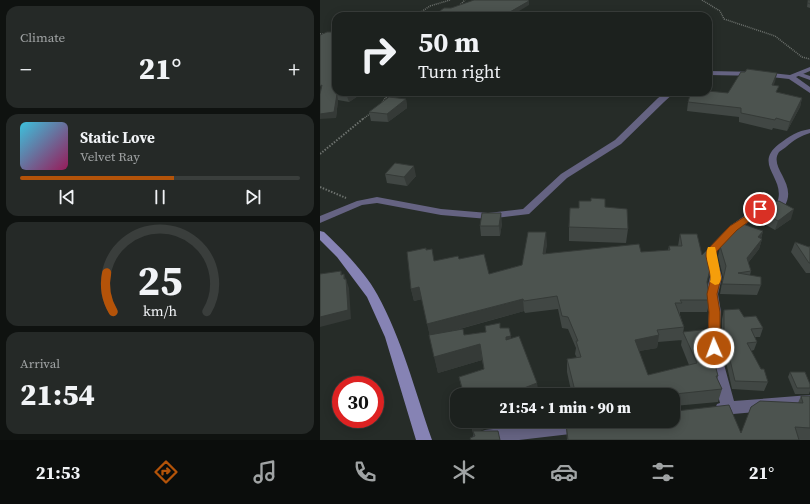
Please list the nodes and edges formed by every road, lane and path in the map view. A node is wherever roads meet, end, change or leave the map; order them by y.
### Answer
1 (450, 0) edge
2 (466, 0) edge
3 (702, 0) edge
4 (465, 6) edge
5 (420, 12) edge
6 (320, 34) edge
7 (320, 40) edge
8 (324, 40) edge
9 (810, 59) edge
10 (810, 69) edge
11 (712, 73) edge
12 (798, 74) junction
13 (791, 77) junction
14 (810, 78) edge
15 (810, 91) edge
16 (387, 96) edge
17 (666, 96) edge
18 (380, 105) edge
19 (377, 109) edge
20 (810, 131) edge
21 (320, 154) edge
22 (320, 187) edge
23 (360, 203) junction
24 (320, 220) edge
25 (320, 234) edge
26 (810, 401) edge
27 (729, 408) junction
28 (711, 410) edge
29 (567, 428) edge
30 (424, 440) edge
31 (479, 440) edge

1 - 5 path
2 - 4 path
3 - 9 path
6 - 7 path
7 - 8 path
10 - 12 street
11 - 13 street
12 - 13 street
12 - 14 lane
13 - 15 street
16 - 18 path
17 - 23 street
19 - 21 path
20 - 27 street
22 - 23 path
23 - 24 street
25 - 30 main road
26 - 27 street
27 - 28 street
29 - 31 street

